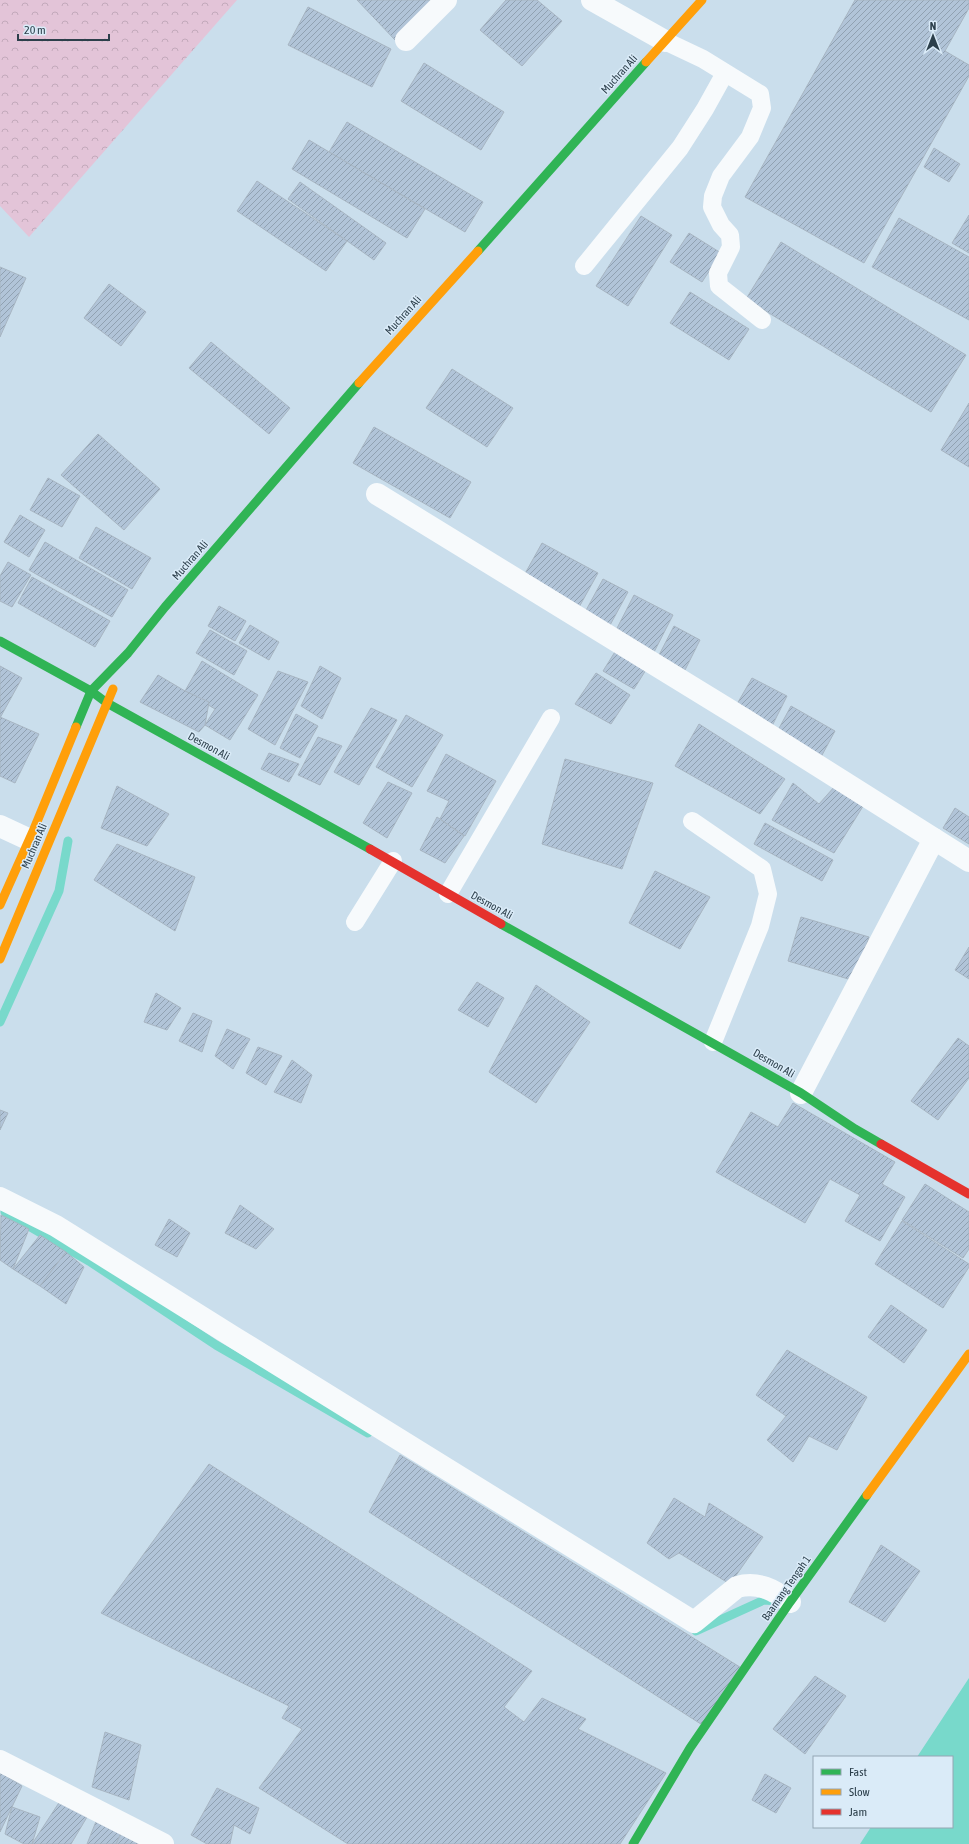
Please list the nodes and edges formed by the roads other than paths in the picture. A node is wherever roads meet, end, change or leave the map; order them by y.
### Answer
1 (446, 0) edge
2 (592, 0) edge
3 (702, 0) edge
4 (406, 40) dead end
5 (665, 41) junction
6 (726, 73) junction
7 (584, 266) dead end
8 (762, 320) dead end
9 (377, 494) dead end
10 (0, 641) edge
11 (128, 653) junction
12 (91, 691) junction
13 (107, 703) junction
14 (551, 718) dead end
15 (692, 821) dead end
16 (0, 826) edge
17 (934, 839) junction
18 (30, 840) junction
19 (394, 861) junction
20 (969, 861) edge
21 (448, 894) junction
22 (0, 905) edge
23 (355, 922) dead end
24 (0, 959) edge
25 (713, 1042) junction
26 (801, 1093) junction
27 (969, 1194) edge
28 (0, 1198) edge
29 (969, 1354) edge
30 (790, 1602) junction
31 (0, 1761) edge
32 (163, 1844) edge
33 (633, 1844) edge

1 - 4 street
2 - 5 street
3 - 5 street, Muchran Ali
5 - 6 lane
5 - 11 street, Muchran Ali
6 - 7 lane
6 - 8 lane
9 - 17 street
10 - 12 street, Desmon Ali
11 - 12 street, Muchran Ali
11 - 13 street, Muchran Ali
12 - 13 street, Desmon Ali
12 - 18 street, Muchran Ali
13 - 19 street, Desmon Ali
13 - 24 street, Muchran Ali
14 - 21 lane
15 - 25 lane
16 - 18 street
17 - 20 street
17 - 26 street
18 - 22 street, Muchran Ali
19 - 21 street, Desmon Ali
19 - 23 lane
21 - 25 street, Desmon Ali
25 - 26 street, Desmon Ali
26 - 27 street, Desmon Ali
28 - 30 street
29 - 30 street, Baamang Tengah 1
30 - 33 street, Baamang Tengah 1
31 - 32 street

